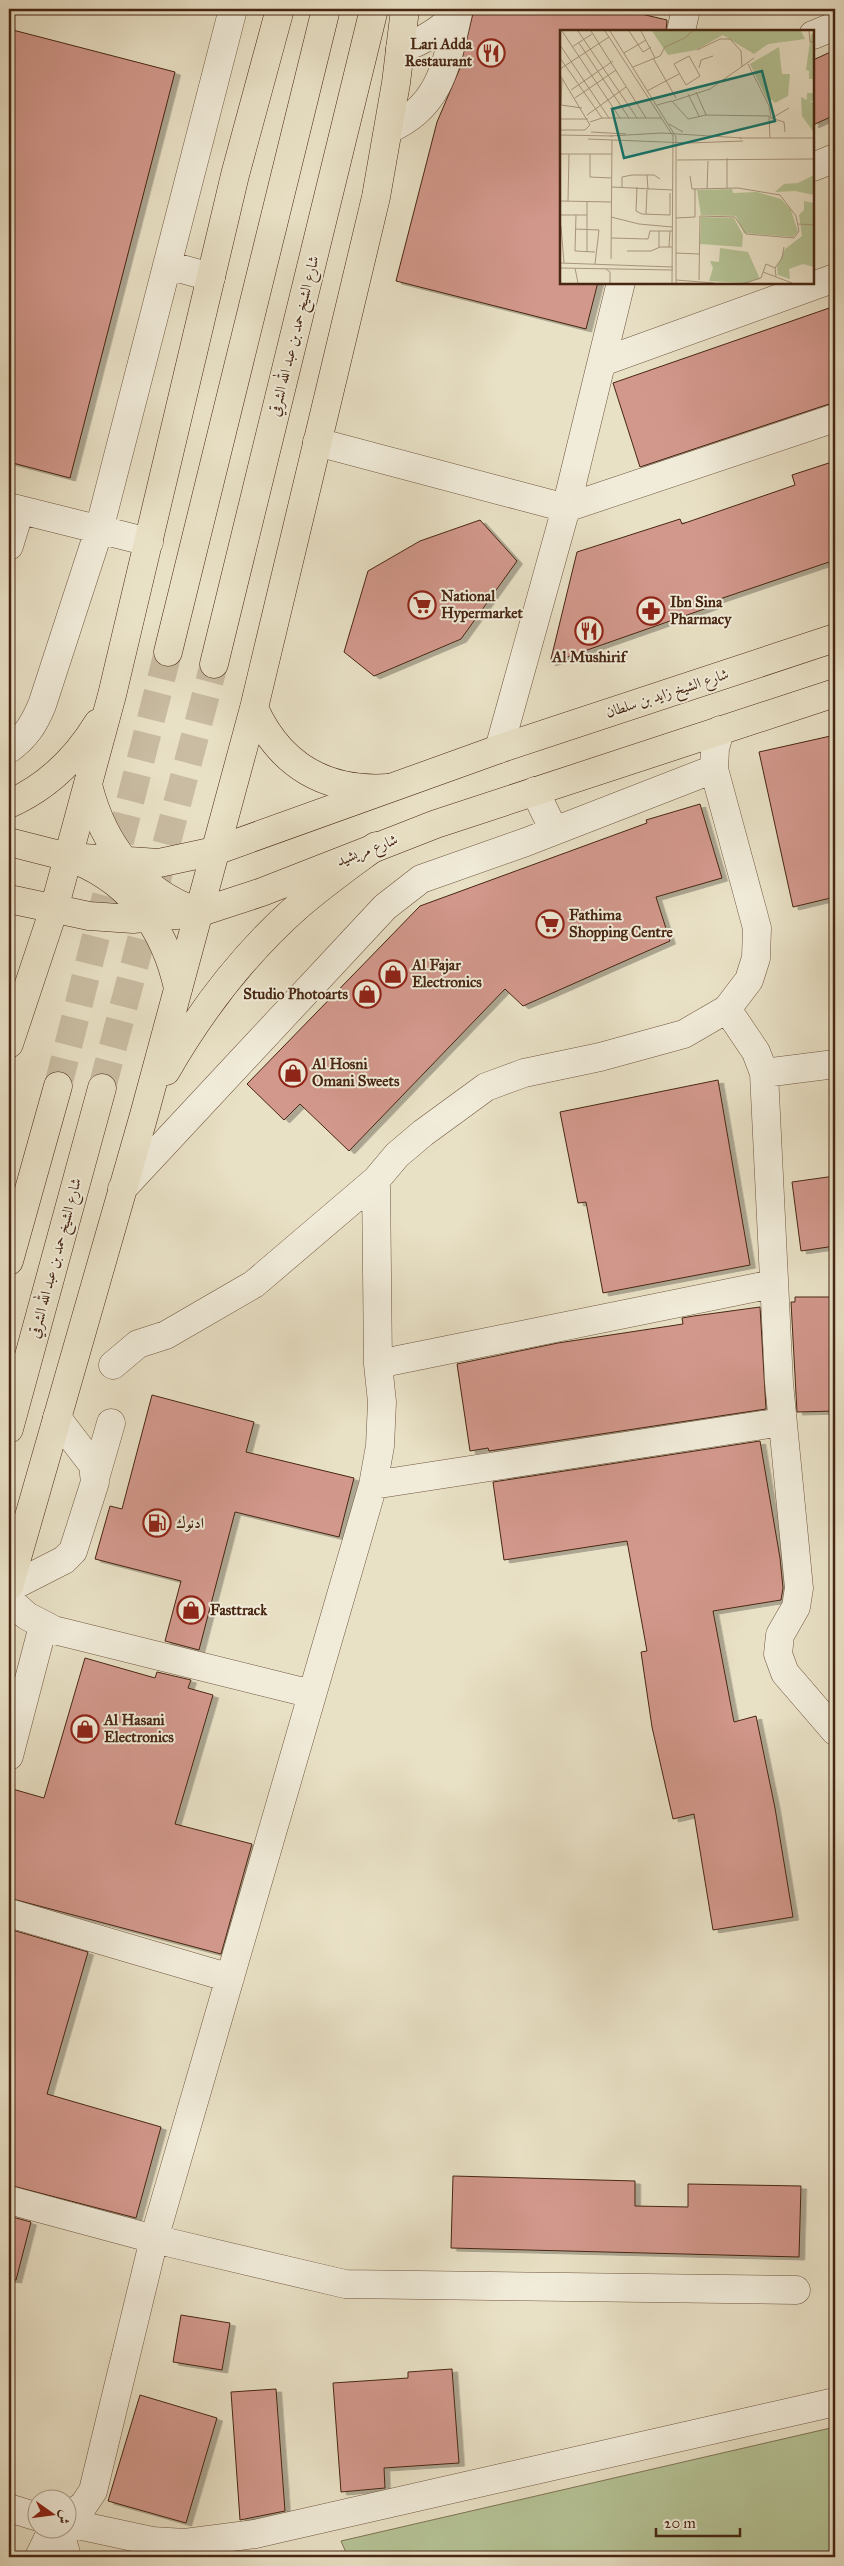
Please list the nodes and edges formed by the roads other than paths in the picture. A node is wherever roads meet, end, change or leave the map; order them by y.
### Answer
1 (233, 9) edge
2 (280, 9) edge
3 (326, 9) edge
4 (374, 9) edge
5 (405, 9) edge
6 (686, 9) edge
7 (459, 10) edge
8 (835, 26) edge
9 (681, 30) edge
10 (814, 35) edge
11 (400, 49) junction
12 (389, 129) junction
13 (835, 158) edge
14 (814, 166) edge
15 (167, 265) junction
16 (211, 277) junction
17 (835, 278) edge
18 (621, 284) edge
19 (602, 362) junction
20 (835, 418) edge
21 (317, 442) junction
22 (14, 508) edge
23 (566, 508) junction
24 (99, 530) junction
25 (149, 542) junction
26 (9, 546) edge
27 (835, 638) edge
28 (168, 652) tunnel mouth
29 (214, 664) tunnel mouth
30 (835, 693) edge
31 (112, 695) junction
32 (254, 708) junction
33 (720, 730) junction
34 (9, 749) edge
35 (499, 749) junction
36 (714, 769) junction
37 (88, 785) junction
38 (388, 788) junction
39 (535, 791) junction
40 (9, 804) edge
41 (554, 831) junction
42 (9, 842) edge
43 (376, 846) junction
44 (215, 851) junction
45 (68, 857) junction
46 (122, 861) junction
47 (9, 898) edge
48 (54, 909) junction
49 (198, 913) junction
50 (150, 918) junction
51 (178, 988) junction
52 (727, 1009) junction
53 (9, 1044) edge
54 (835, 1064) edge
55 (764, 1073) junction
56 (58, 1086) tunnel mouth
57 (102, 1088) tunnel mouth
58 (144, 1115) junction
59 (376, 1180) junction
60 (122, 1189) junction
61 (9, 1261) edge
62 (773, 1284) junction
63 (378, 1364) junction
64 (113, 1365) dead end
65 (57, 1418) junction
66 (782, 1422) junction
67 (112, 1423) dead end
68 (9, 1429) edge
69 (96, 1475) junction
70 (373, 1485) junction
71 (9, 1587) edge
72 (9, 1600) edge
73 (43, 1626) junction
74 (312, 1694) junction
75 (835, 1731) edge
76 (9, 1756) edge
77 (9, 1913) edge
78 (230, 1978) junction
79 (9, 2200) edge
80 (154, 2239) junction
81 (796, 2290) dead end
82 (835, 2402) edge
83 (9, 2508) edge
84 (78, 2509) edge
85 (28, 2514) edge
86 (78, 2525) edge
87 (48, 2538) edge
88 (62, 2538) edge
89 (39, 2557) edge
90 (67, 2557) edge

1 - 15 street
2 - 16 main road
3 - 28 main road
4 - 29 main road, شارع الشيخ حمد بن عبد الله الشرقي
5 - 11 main road
6 - 9 street
7 - 11 street
7 - 12 street
8 - 10 street
11 - 12 main road
12 - 21 main road
13 - 14 street
15 - 16 street
15 - 24 street
16 - 25 main road
17 - 19 street
18 - 19 street
19 - 23 street
20 - 23 street
21 - 23 street
21 - 32 main road
22 - 24 street
22 - 26 street
23 - 35 street
24 - 25 street
24 - 34 street
25 - 31 main road
27 - 35 main road, شارع الشيخ زايد بن سلطان
30 - 33 main road
31 - 37 main road
31 - 40 main road
32 - 38 main road
32 - 44 main road
33 - 36 street
33 - 39 main road, شارع مريشيد
35 - 38 main road
36 - 41 street
36 - 52 street
37 - 45 main road
37 - 46 main road
38 - 44 main road
39 - 41 street
39 - 43 main road, شارع مريشيد
41 - 60 street
42 - 45 main road
43 - 49 main road, شارع مريشيد
43 - 58 main road
44 - 46 main road
44 - 49 main road
45 - 46 main road
45 - 48 main road
45 - 50 main road
46 - 49 main road
47 - 48 main road, شارع مريشيد
48 - 50 main road, شارع مريشيد
48 - 53 main road
49 - 50 main road, شارع مريشيد
49 - 51 main road
50 - 51 main road
51 - 58 main road
52 - 55 street
52 - 59 street
54 - 55 street
55 - 62 street
56 - 61 main road
57 - 68 main road, شارع الشيخ حمد بن عبد الله الشرقي
58 - 60 main road
59 - 63 street
59 - 64 street
60 - 65 main road
62 - 63 street
62 - 66 street
63 - 70 street
65 - 69 street
65 - 71 main road
66 - 70 street
66 - 75 street
67 - 69 street
69 - 71 street
70 - 74 street
72 - 73 street
73 - 74 street
73 - 76 street
74 - 78 street
77 - 78 street
78 - 80 street
79 - 80 street
80 - 81 street
80 - 84 street
82 - 86 street
83 - 85 street
87 - 89 street
88 - 90 street

